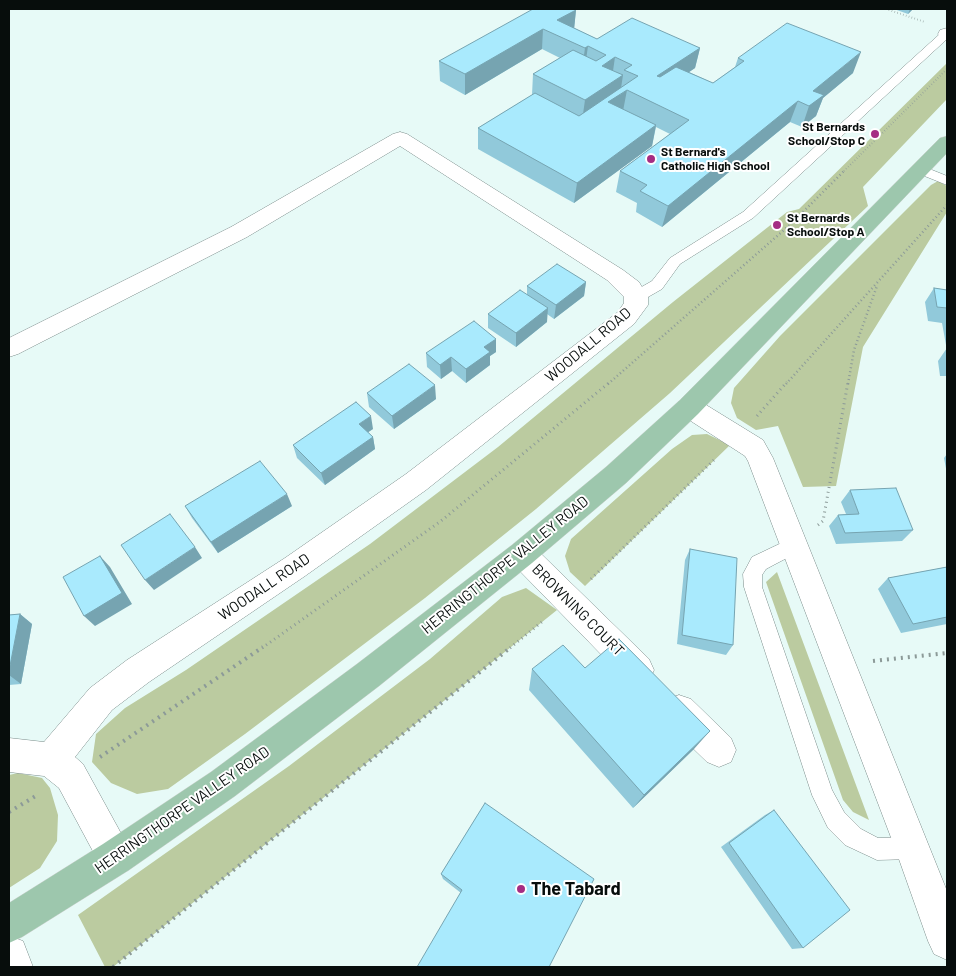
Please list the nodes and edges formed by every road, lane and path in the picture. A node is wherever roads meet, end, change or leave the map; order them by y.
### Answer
1 (886, 9) edge
2 (930, 24) dead end
3 (947, 33) edge
4 (947, 142) edge
5 (922, 170) junction
6 (947, 181) edge
7 (878, 282) dead end
8 (636, 297) junction
9 (9, 348) edge
10 (689, 407) junction
11 (794, 545) junction
12 (522, 554) junction
13 (947, 653) edge
14 (841, 664) junction
15 (719, 750) dead end
16 (10, 756) edge
17 (51, 760) junction
18 (913, 848) junction
19 (116, 857) junction
20 (939, 898) edge
21 (9, 924) edge
22 (947, 941) edge
23 (9, 955) edge
24 (14, 967) edge

1 - 2 path
3 - 8 lane
4 - 5 main road, HERRINGTHORPE VALLEY ROAD
5 - 6 lane
5 - 10 main road, HERRINGTHORPE VALLEY ROAD
7 - 11 path
8 - 9 street, WOODALL ROAD
8 - 17 street, WOODALL ROAD
10 - 11 street
10 - 12 main road, HERRINGTHORPE VALLEY ROAD
11 - 14 street
11 - 18 lane
12 - 15 street, BROWNING COURT
12 - 19 main road, HERRINGTHORPE VALLEY ROAD
13 - 14 path
14 - 18 street
16 - 17 street
17 - 19 street
18 - 20 street
19 - 21 main road, HERRINGTHORPE VALLEY ROAD
20 - 22 street
23 - 24 street

